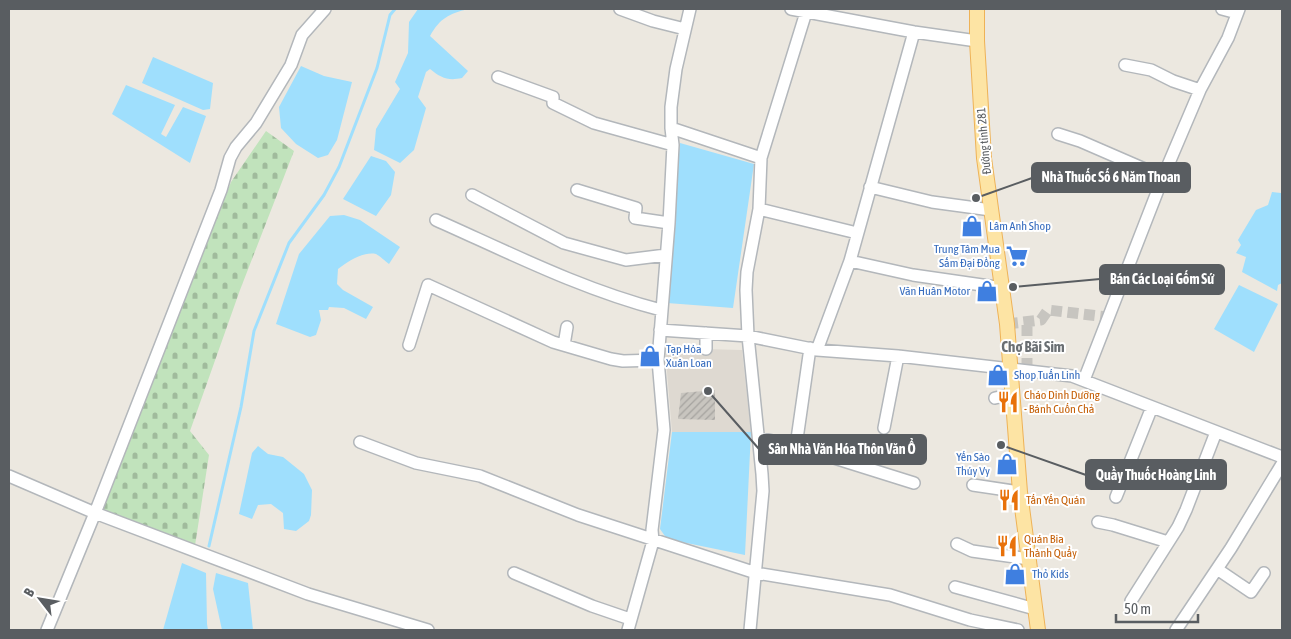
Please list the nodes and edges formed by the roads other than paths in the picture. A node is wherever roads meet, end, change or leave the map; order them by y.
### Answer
1 (325, 9) edge
2 (620, 9) edge
3 (690, 9) edge
4 (791, 9) edge
5 (977, 9) edge
6 (1222, 9) edge
7 (806, 10) edge
8 (1238, 11) edge
9 (685, 29) junction
10 (914, 32) junction
11 (977, 41) junction
12 (1125, 65) dead end
13 (498, 77) dead end
14 (1200, 90) junction
15 (671, 128) junction
16 (1058, 134) dead end
17 (673, 145) junction
18 (761, 158) junction
19 (1163, 177) junction
20 (870, 187) junction
21 (577, 190) dead end
22 (472, 195) dead end
23 (759, 209) junction
24 (991, 210) junction
25 (436, 220) dead end
26 (669, 223) junction
27 (857, 233) junction
28 (666, 255) junction
29 (850, 261) junction
30 (1003, 288) junction
31 (661, 310) junction
32 (567, 327) dead end
33 (660, 330) junction
34 (706, 333) junction
35 (748, 336) junction
36 (409, 345) dead end
37 (564, 345) junction
38 (706, 349) dead end
39 (813, 349) junction
40 (898, 356) junction
41 (658, 360) junction
42 (1011, 368) junction
43 (1084, 380) junction
44 (1013, 394) junction
45 (995, 398) dead end
46 (1152, 407) junction
47 (884, 428) dead end
48 (1216, 432) junction
49 (759, 438) junction
50 (360, 442) dead end
51 (796, 446) junction
52 (1282, 457) edge
53 (1282, 464) edge
54 (9, 476) edge
55 (914, 483) dead end
56 (973, 485) dead end
57 (1020, 492) junction
58 (1116, 497) dead end
59 (96, 513) junction
60 (1098, 522) dead end
61 (653, 541) junction
62 (1168, 542) junction
63 (957, 544) dead end
64 (1029, 559) junction
65 (1217, 569) junction
66 (514, 573) dead end
67 (756, 573) junction
68 (1264, 573) dead end
69 (955, 587) dead end
70 (1131, 602) dead end
71 (1035, 609) junction
72 (629, 625) edge
73 (47, 630) edge
74 (428, 630) edge
75 (750, 630) edge
76 (1018, 630) edge
77 (1038, 630) edge
78 (1176, 630) edge

1 - 59 street
2 - 9 street
3 - 9 street
4 - 7 street
5 - 11 main road, Đường tỉnh 281
6 - 8 street
7 - 10 street
7 - 18 street
8 - 14 street
9 - 15 street
10 - 11 street
10 - 20 street
11 - 24 main road, Đường tỉnh 281
12 - 14 street
13 - 17 street
14 - 19 street
15 - 17 street
15 - 18 street
16 - 19 street
17 - 26 street
18 - 23 street
19 - 43 street
20 - 24 street
20 - 27 street
21 - 26 street
22 - 28 street
23 - 27 street
23 - 35 street
24 - 30 main road, Đường tỉnh 281
25 - 31 street
26 - 28 street
27 - 29 street
28 - 31 street
29 - 30 street
29 - 39 street
30 - 42 main road, Đường tỉnh 281
31 - 33 street
32 - 37 street
33 - 34 street
33 - 41 street
34 - 35 street
34 - 38 street
35 - 39 street
35 - 49 street
36 - 37 street
37 - 41 street
39 - 40 street
39 - 51 street
40 - 42 street
40 - 47 street
41 - 61 street
42 - 43 street
42 - 44 main road, Đường tỉnh 281
43 - 46 street
44 - 45 street
44 - 57 main road, Đường tỉnh 281
46 - 48 street
46 - 58 street
48 - 52 street
48 - 62 street
49 - 51 street
49 - 67 street
50 - 61 street
51 - 55 street
53 - 65 street
54 - 59 street
56 - 57 street
57 - 64 main road, Đường tỉnh 281
59 - 73 street
59 - 74 street
60 - 62 street
61 - 67 street
61 - 72 street
62 - 70 street
63 - 64 street
64 - 71 main road, Đường tỉnh 281
65 - 68 street
65 - 78 street
66 - 72 street
67 - 75 street
67 - 76 street
69 - 71 street
71 - 77 main road, Đường tỉnh 281

